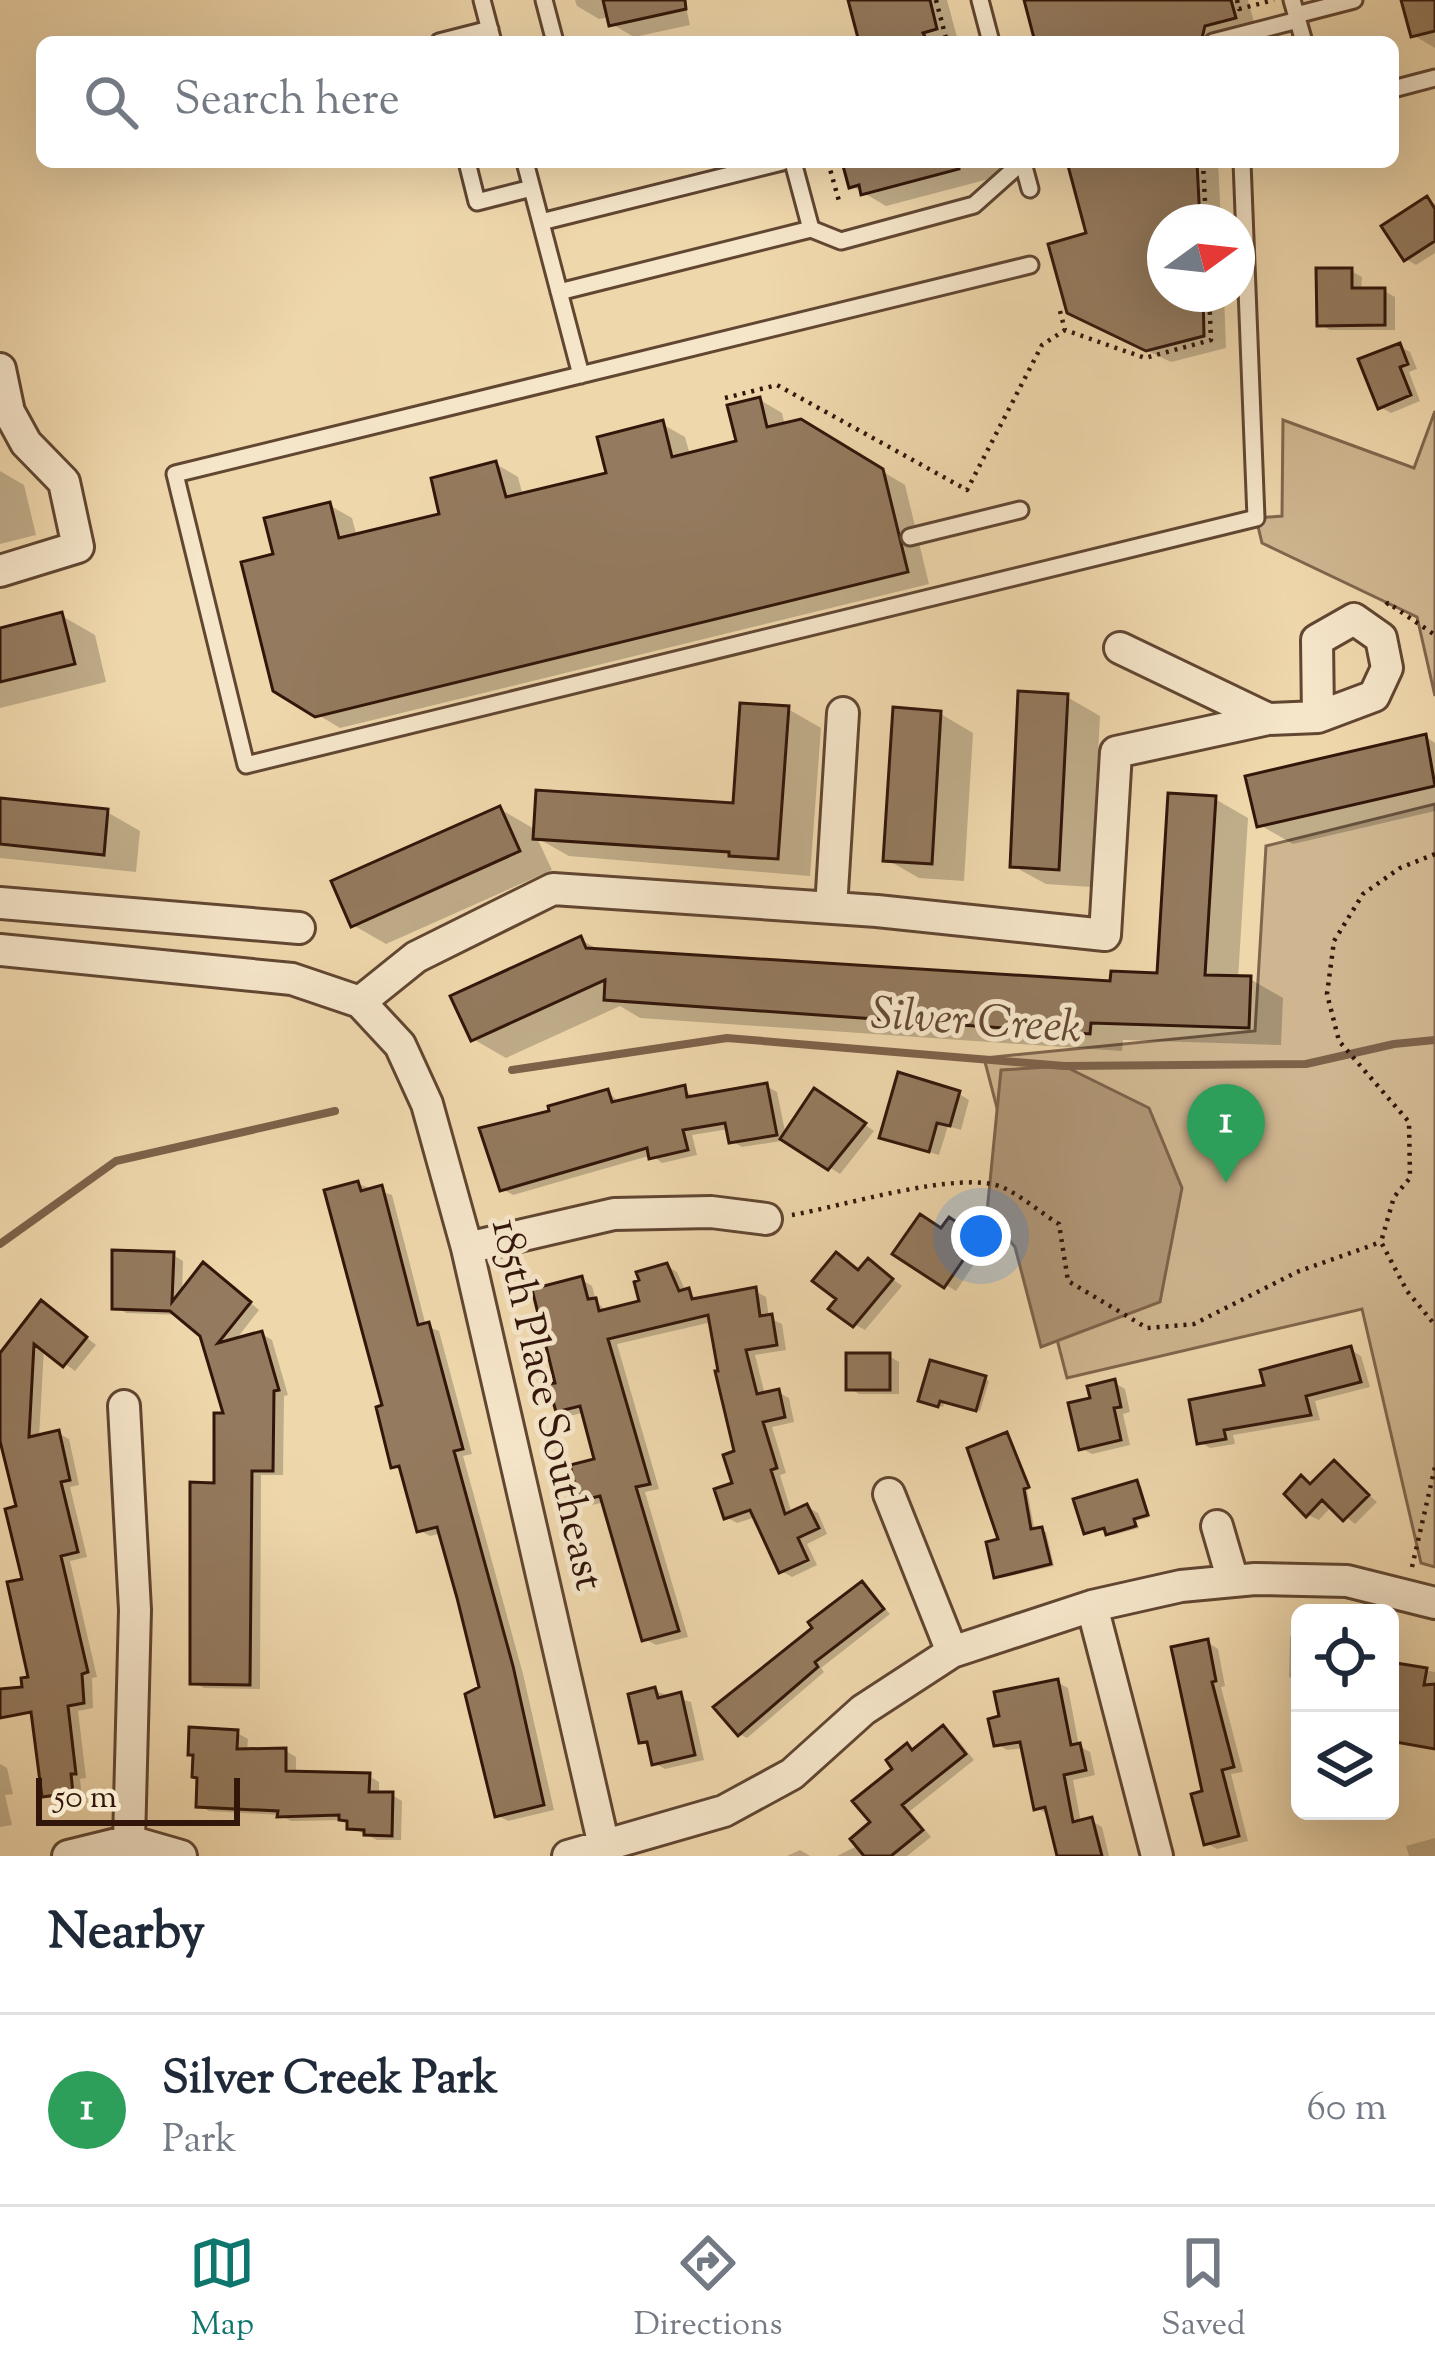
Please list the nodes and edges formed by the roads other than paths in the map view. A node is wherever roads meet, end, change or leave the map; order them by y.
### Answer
1 (482, 0) edge
2 (544, 0) edge
3 (980, 0) edge
4 (1354, 0) edge
5 (1295, 12) edge
6 (491, 35) edge
7 (553, 36) edge
8 (989, 36) edge
9 (1229, 36) edge
10 (1435, 78) edge
11 (1399, 87) edge
12 (468, 168) edge
13 (527, 168) edge
14 (758, 168) edge
15 (796, 168) edge
16 (1016, 168) edge
17 (1025, 168) edge
18 (1242, 168) edge
19 (532, 188) junction
20 (1030, 189) dead end
21 (541, 222) junction
22 (811, 229) junction
23 (1030, 265) dead end
24 (559, 292) junction
25 (0, 369) edge
26 (581, 375) junction
27 (1020, 510) dead end
28 (910, 537) dead end
29 (0, 571) edge
30 (1120, 648) dead end
31 (843, 713) dead end
32 (1318, 717) dead end
33 (1268, 718) junction
34 (0, 902) edge
35 (831, 908) junction
36 (181, 918) junction
37 (299, 928) dead end
38 (0, 950) edge
39 (173, 968) junction
40 (360, 1002) junction
41 (766, 1219) road end
42 (467, 1249) junction
43 (124, 1406) dead end
44 (889, 1494) dead end
45 (1217, 1526) dead end
46 (1234, 1581) junction
47 (1420, 1600) edge
48 (1092, 1606) junction
49 (952, 1652) junction
50 (129, 1841) junction
51 (604, 1846) junction
52 (68, 1856) edge
53 (182, 1856) edge
54 (568, 1856) edge
55 (1156, 1856) edge

1 - 6 lane
2 - 7 lane
3 - 8 lane
4 - 5 lane
5 - 9 lane
10 - 11 lane
12 - 19 lane
13 - 19 lane
14 - 21 lane
15 - 22 lane
16 - 22 lane
17 - 20 lane
18 - 26 lane
19 - 21 lane
21 - 24 lane
22 - 24 lane
23 - 26 lane
24 - 26 lane
25 - 29 street
27 - 28 lane
30 - 33 street
31 - 35 street
32 - 33 street
33 - 35 street
34 - 36 street
35 - 40 street
36 - 37 street
36 - 39 street
38 - 39 street
39 - 40 street
40 - 42 street, 185th Place Southeast
41 - 42 street
42 - 51 street, 185th Place Southeast
43 - 50 street
44 - 49 street
45 - 46 street
46 - 47 street
46 - 48 street
48 - 49 street
48 - 55 street
49 - 51 street
50 - 52 street
50 - 53 street
51 - 54 street

